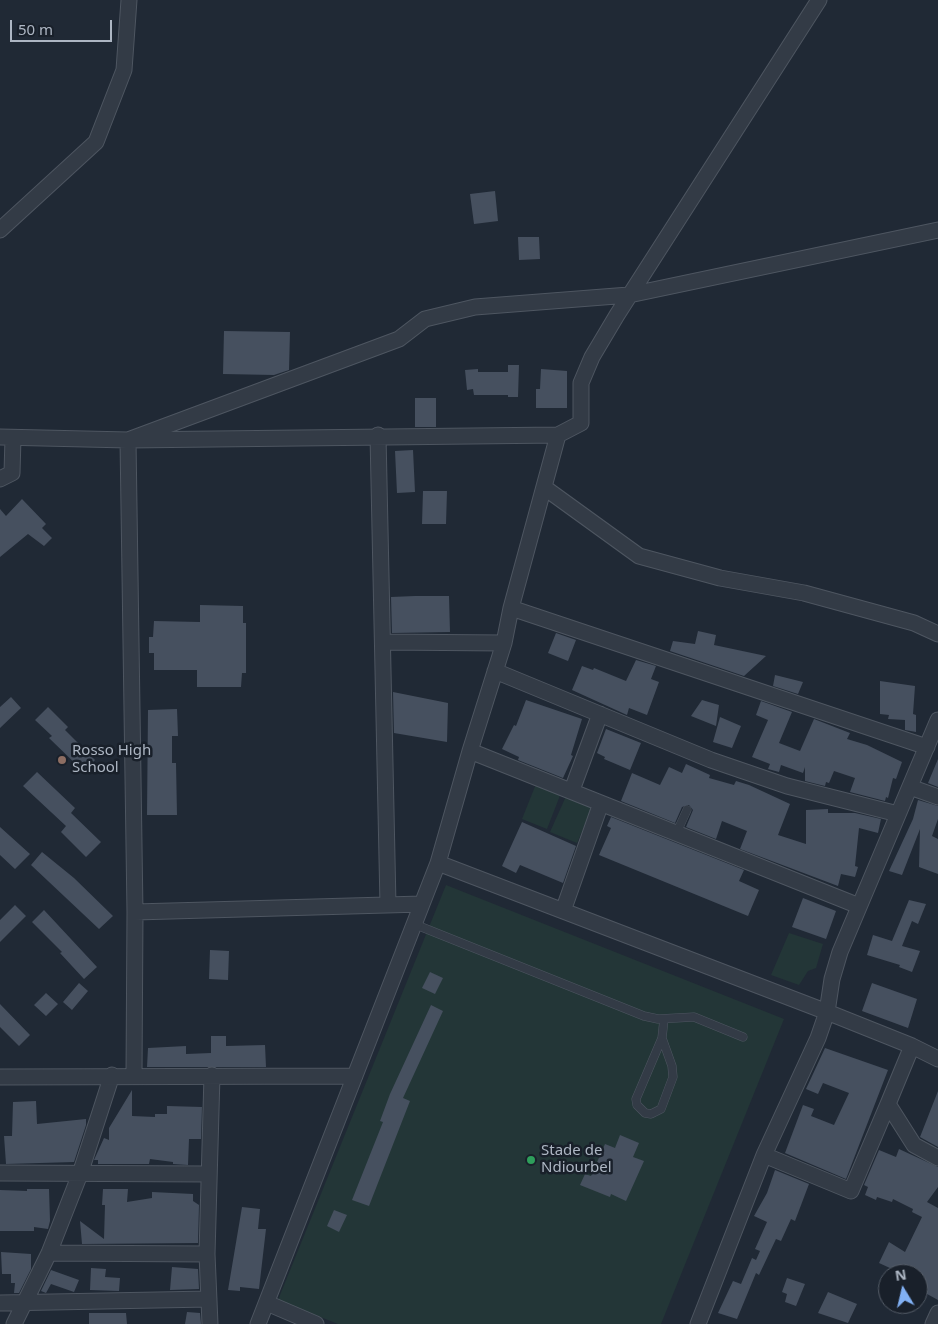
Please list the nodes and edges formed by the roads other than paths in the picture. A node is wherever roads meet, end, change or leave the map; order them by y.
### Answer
1 (129, 0) edge
2 (819, 0) edge
3 (0, 230) edge
4 (938, 230) edge
5 (629, 295) junction
6 (378, 435) junction
7 (558, 435) junction
8 (6, 437) edge
9 (128, 440) junction
10 (0, 479) edge
11 (545, 488) junction
12 (511, 608) junction
13 (938, 634) edge
14 (383, 642) junction
15 (504, 643) junction
16 (495, 671) junction
17 (600, 714) junction
18 (938, 720) edge
19 (927, 747) junction
20 (470, 751) junction
21 (910, 787) junction
22 (572, 790) junction
23 (938, 796) edge
24 (601, 803) junction
25 (686, 810) dead end
26 (898, 814) junction
27 (676, 834) junction
28 (438, 863) junction
29 (422, 904) junction
30 (388, 905) junction
31 (859, 906) junction
32 (563, 911) junction
33 (135, 912) junction
34 (414, 924) junction
35 (827, 1012) junction
36 (664, 1019) junction
37 (744, 1037) dead end
38 (662, 1038) junction
39 (912, 1046) junction
40 (938, 1059) edge
41 (112, 1075) junction
42 (134, 1075) junction
43 (212, 1075) junction
44 (355, 1076) junction
45 (0, 1077) edge
46 (888, 1104) junction
47 (764, 1155) junction
48 (938, 1158) edge
49 (0, 1173) edge
50 (80, 1174) junction
51 (209, 1174) junction
52 (49, 1253) junction
53 (207, 1254) junction
54 (209, 1299) junction
55 (0, 1303) edge
56 (267, 1303) junction
57 (24, 1304) junction
58 (938, 1314) edge
59 (14, 1324) edge
60 (210, 1324) edge
61 (258, 1324) edge
62 (316, 1324) edge
63 (698, 1324) edge
64 (933, 1324) edge

1 - 3 street
2 - 5 street
4 - 5 street
5 - 7 street
5 - 9 street
6 - 7 street
6 - 9 street
6 - 14 street
7 - 11 street
8 - 9 street
8 - 10 street
9 - 33 street
11 - 12 street
11 - 13 street
12 - 15 street
12 - 19 street
14 - 15 street
14 - 30 street
15 - 16 street
16 - 17 street
16 - 20 street
17 - 22 street
17 - 26 street
18 - 19 street
19 - 21 street
20 - 22 street
20 - 28 street
21 - 23 street
21 - 26 street
22 - 24 street
24 - 27 street
24 - 32 street
25 - 27 lane
26 - 31 street
27 - 31 street
28 - 29 street
28 - 32 street
29 - 30 street
29 - 34 street
30 - 33 street
31 - 35 street
32 - 35 street
33 - 42 street
34 - 36 lane
34 - 44 street
35 - 39 street
35 - 47 street
36 - 37 lane
36 - 38 lane
38 - 38 lane
39 - 40 street
39 - 46 street
41 - 42 street
41 - 45 street
41 - 50 street
42 - 43 street
43 - 44 street
43 - 51 street
44 - 56 street
46 - 47 street
46 - 48 street
47 - 63 street
49 - 50 street
50 - 51 street
50 - 52 street
51 - 53 street
52 - 53 street
52 - 57 street
53 - 54 street
54 - 57 street
54 - 60 street
55 - 57 street
56 - 61 street
56 - 62 street
57 - 59 street
58 - 64 street

